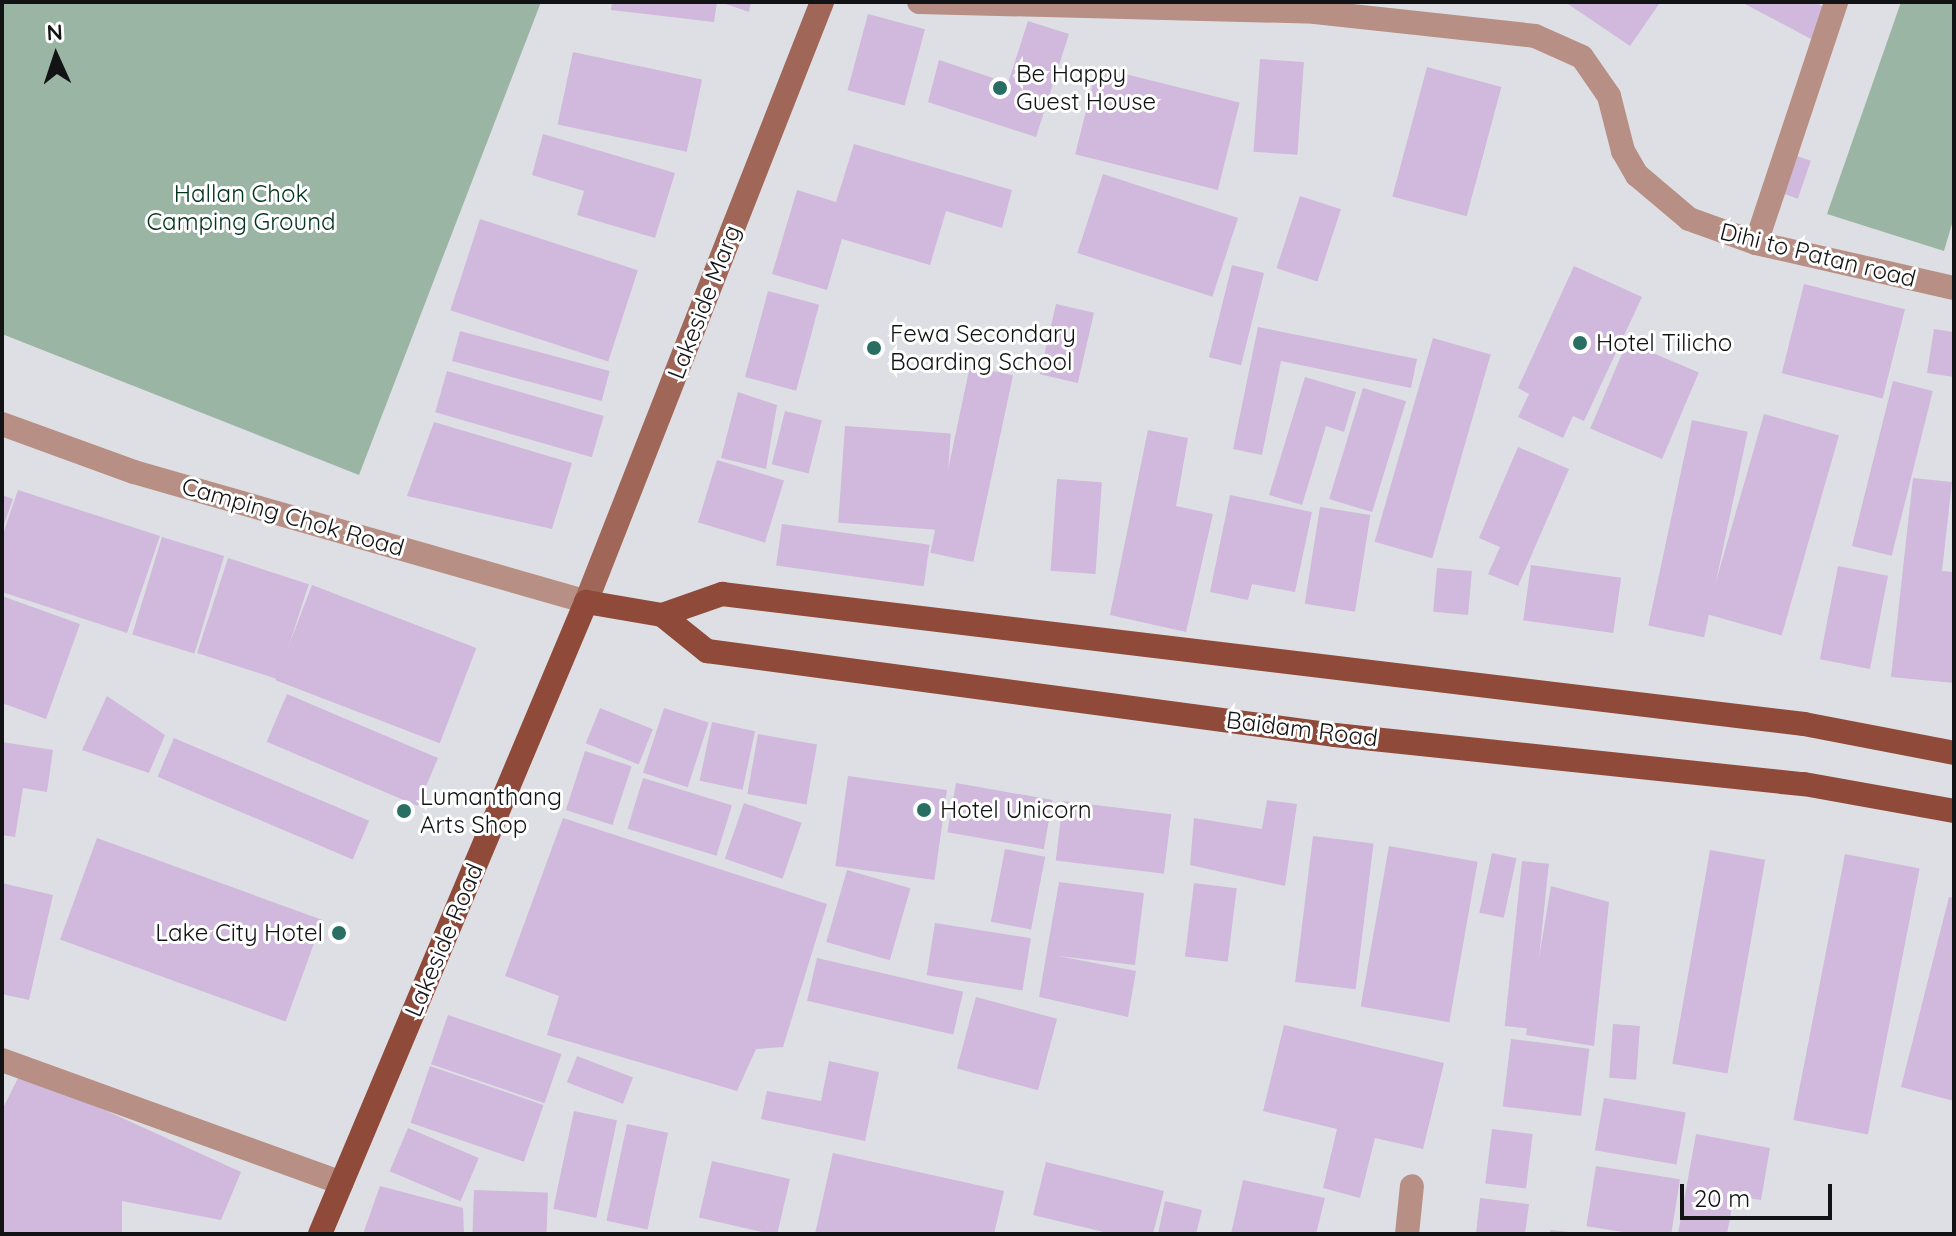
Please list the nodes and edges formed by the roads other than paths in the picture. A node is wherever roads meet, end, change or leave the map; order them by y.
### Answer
1 (822, 2) edge
2 (919, 2) edge
3 (1836, 2) edge
4 (1317, 7) edge
5 (1756, 243) junction
6 (1954, 288) edge
7 (2, 424) edge
8 (586, 602) junction
9 (662, 615) junction
10 (1954, 753) edge
11 (1954, 811) edge
12 (2, 1060) edge
13 (341, 1183) junction
14 (1412, 1186) dead end
15 (320, 1234) edge
16 (1407, 1234) edge

1 - 8 main road, Lakeside Marg
2 - 4 street, Dihi to Patan road
3 - 5 street
4 - 5 street, Dihi to Patan road
5 - 6 street, Dihi to Patan road
7 - 8 street, Camping Chok Road
8 - 9 main road, Baidam Road
8 - 13 main road, Lakeside Road
9 - 10 main road, Baidam Road
9 - 11 main road, Baidam Road
12 - 13 street
13 - 15 main road, Lakeside Road
14 - 16 street

